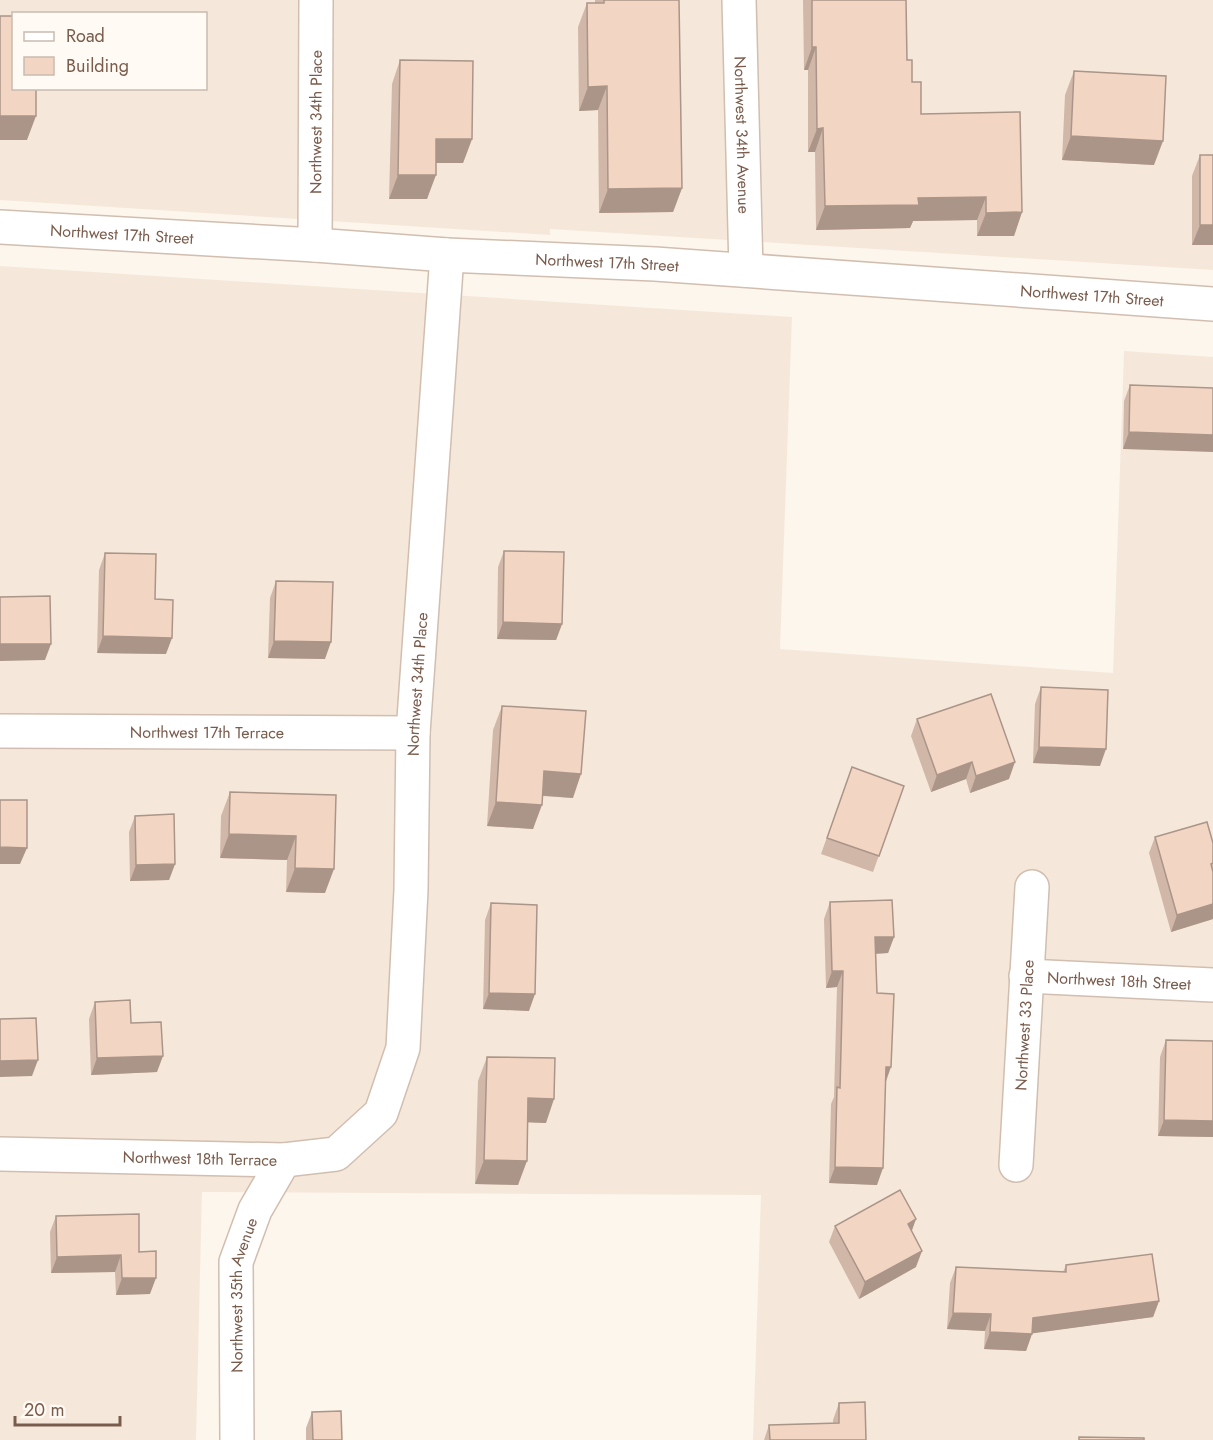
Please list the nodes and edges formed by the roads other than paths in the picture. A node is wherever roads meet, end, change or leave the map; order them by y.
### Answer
1 (316, 0) edge
2 (739, 0) edge
3 (0, 227) edge
4 (315, 245) junction
5 (447, 255) junction
6 (746, 270) junction
7 (1213, 304) edge
8 (0, 731) edge
9 (413, 733) junction
10 (1032, 887) dead end
11 (1026, 976) junction
12 (1213, 985) edge
13 (381, 1113) joint
14 (0, 1154) edge
15 (284, 1160) junction
16 (1016, 1165) dead end
17 (237, 1440) edge

1 - 4 street, Northwest 34th Place
2 - 6 street, Northwest 34th Avenue
3 - 4 street, Northwest 17th Street
4 - 5 street, Northwest 17th Street
5 - 6 street, Northwest 17th Street
5 - 9 street, Northwest 34th Place
6 - 7 street, Northwest 17th Street
8 - 9 street, Northwest 17th Terrace
9 - 13 street, Northwest 34th Place
10 - 11 street, Northwest 33 Place
11 - 12 street, Northwest 18th Street
11 - 16 street, Northwest 33 Place
13 - 15 street, Northwest 18th Terrace
14 - 15 street, Northwest 18th Terrace
15 - 17 street, Northwest 35th Avenue

